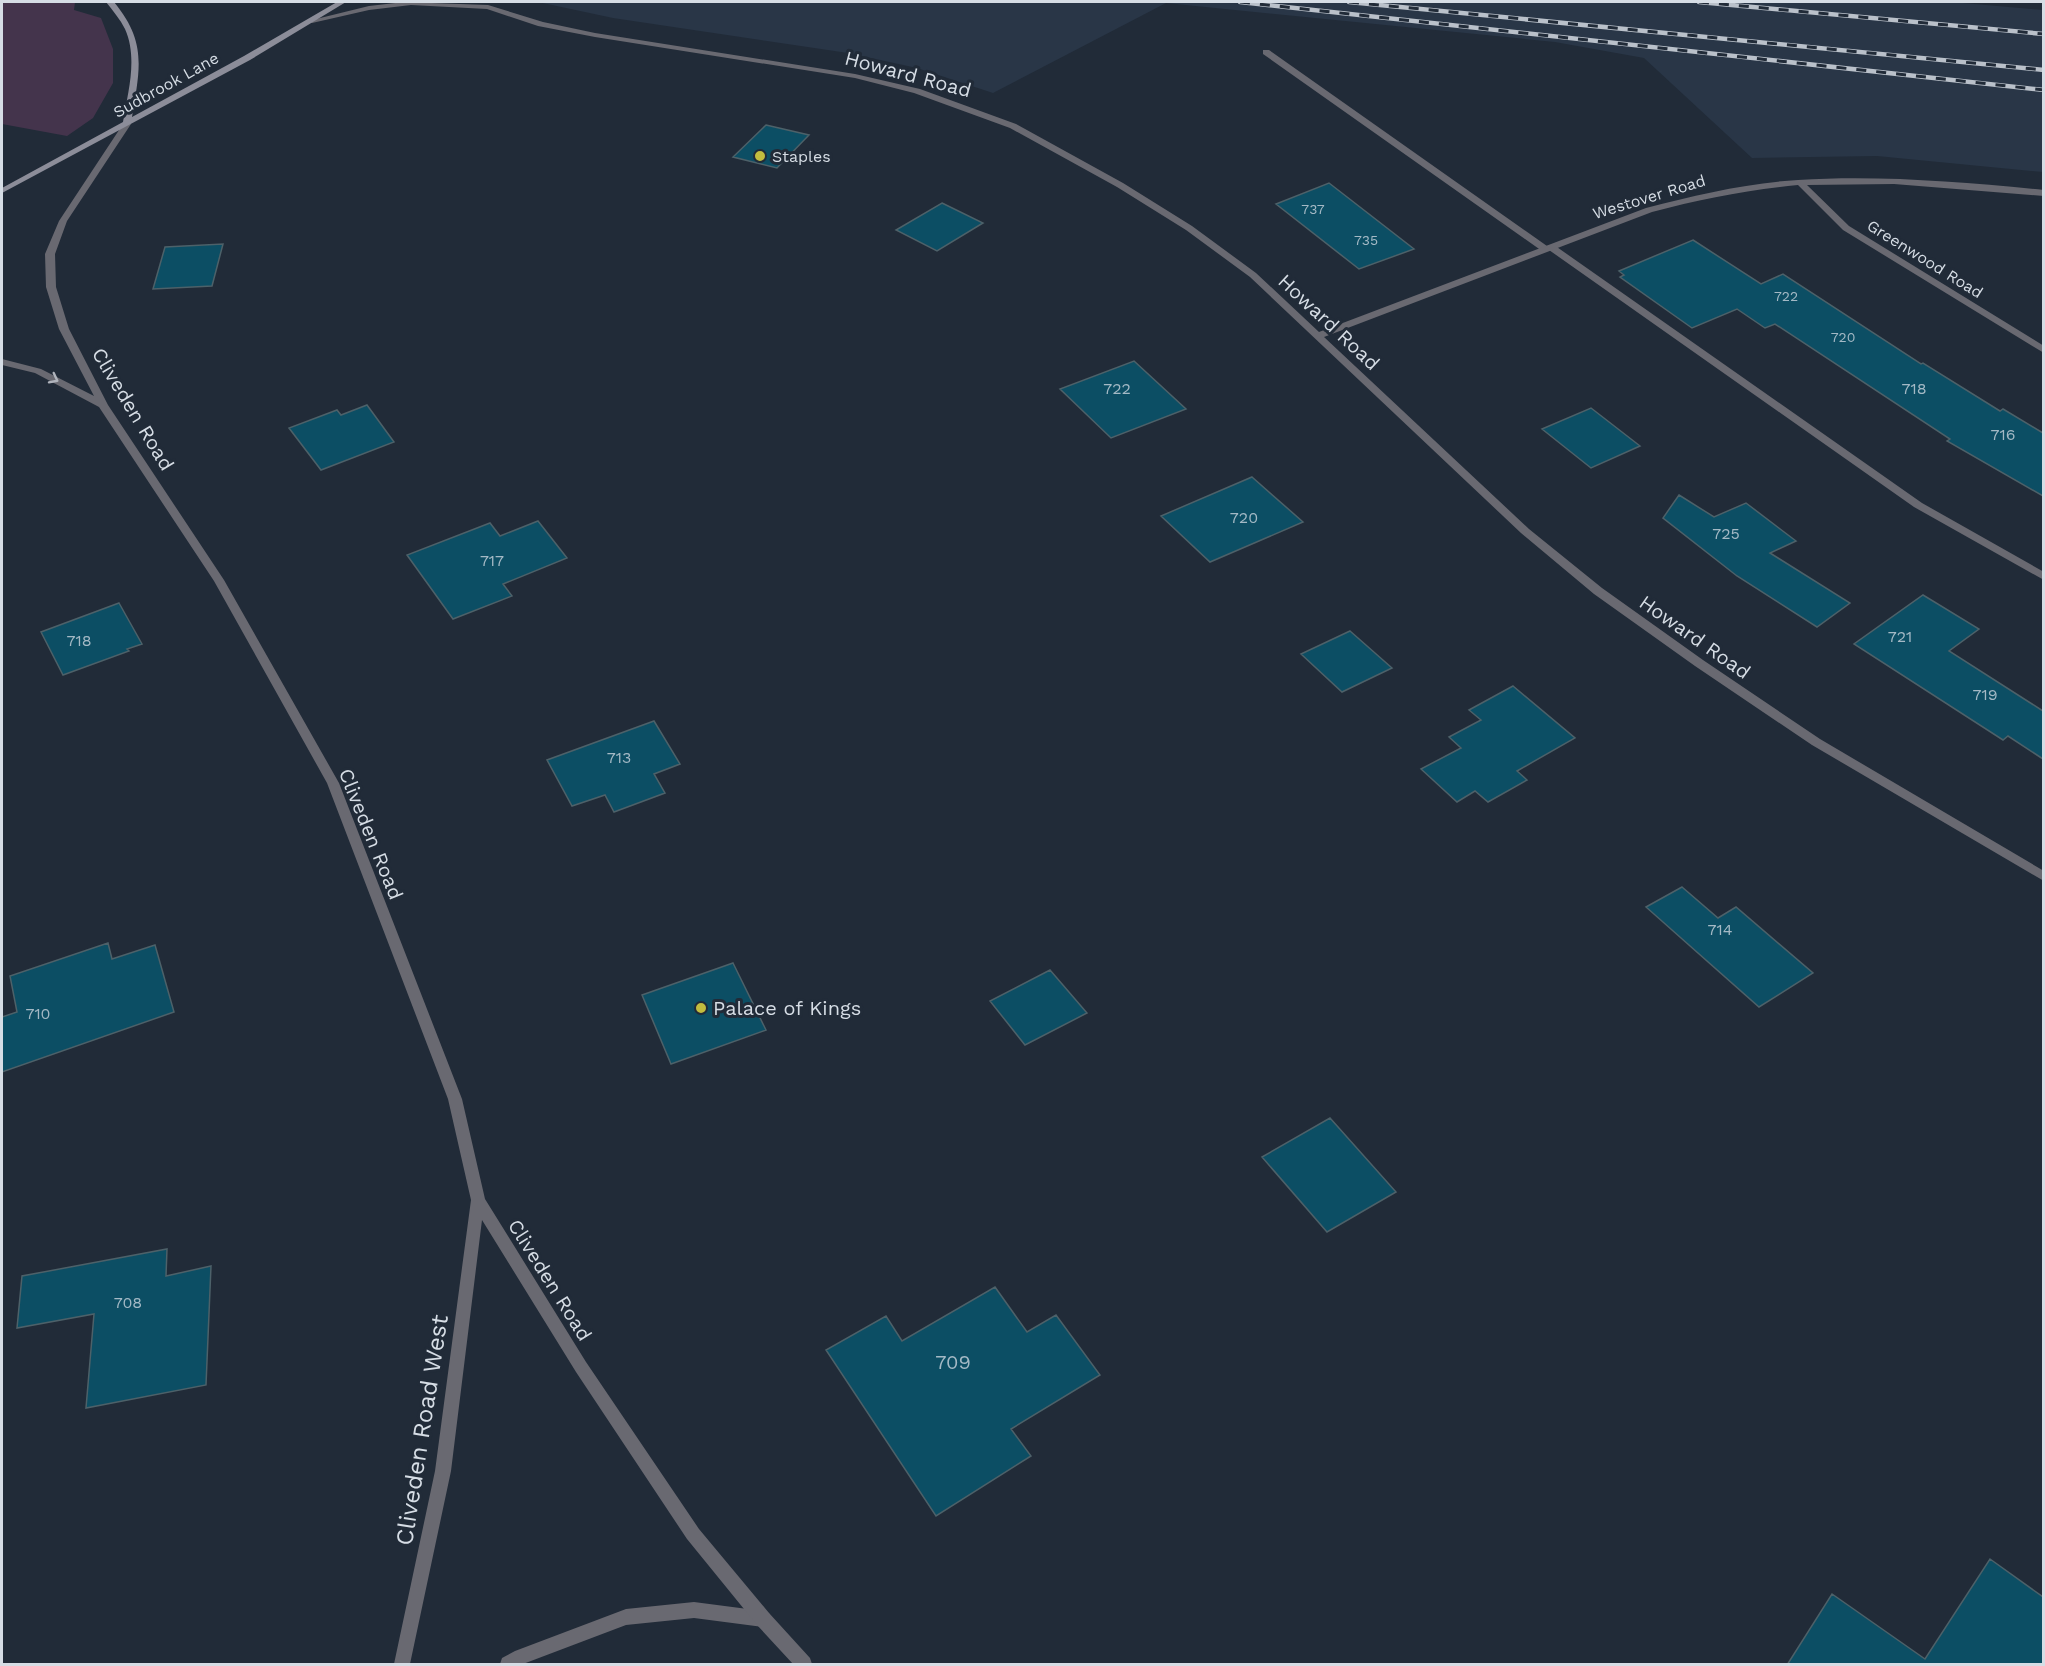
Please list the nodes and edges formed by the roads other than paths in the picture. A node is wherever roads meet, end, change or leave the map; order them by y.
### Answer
1 (110, 2) edge
2 (342, 2) edge
3 (484, 4) edge
4 (312, 21) junction
5 (1266, 52) dead end
6 (127, 124) junction
7 (1799, 182) junction
8 (2, 191) edge
9 (2043, 193) edge
10 (1548, 248) junction
11 (1318, 336) junction
12 (2043, 350) edge
13 (2, 362) edge
14 (103, 405) junction
15 (2043, 577) edge
16 (2043, 877) edge
17 (478, 1200) junction
18 (763, 1619) junction
19 (402, 1665) edge
20 (508, 1665) edge
21 (804, 1665) edge

1 - 6 street, Cliveden Road
2 - 4 street, Sudbrook Lane
3 - 4 street, Howard Road
3 - 11 street, Howard Road
4 - 6 street, Sudbrook Lane
5 - 10 street
6 - 8 street, Sudbrook Lane
6 - 14 street, Cliveden Road
7 - 9 street, Westover Road
7 - 10 street, Westover Road
7 - 12 street, Greenwood Road
10 - 11 street, Westover Road
10 - 15 street
11 - 16 street, Howard Road
13 -> 14 street
14 - 17 street, Cliveden Road
17 - 18 street, Cliveden Road
17 - 19 street, Cliveden Road West
18 - 20 street
18 - 21 street, Cliveden Road

